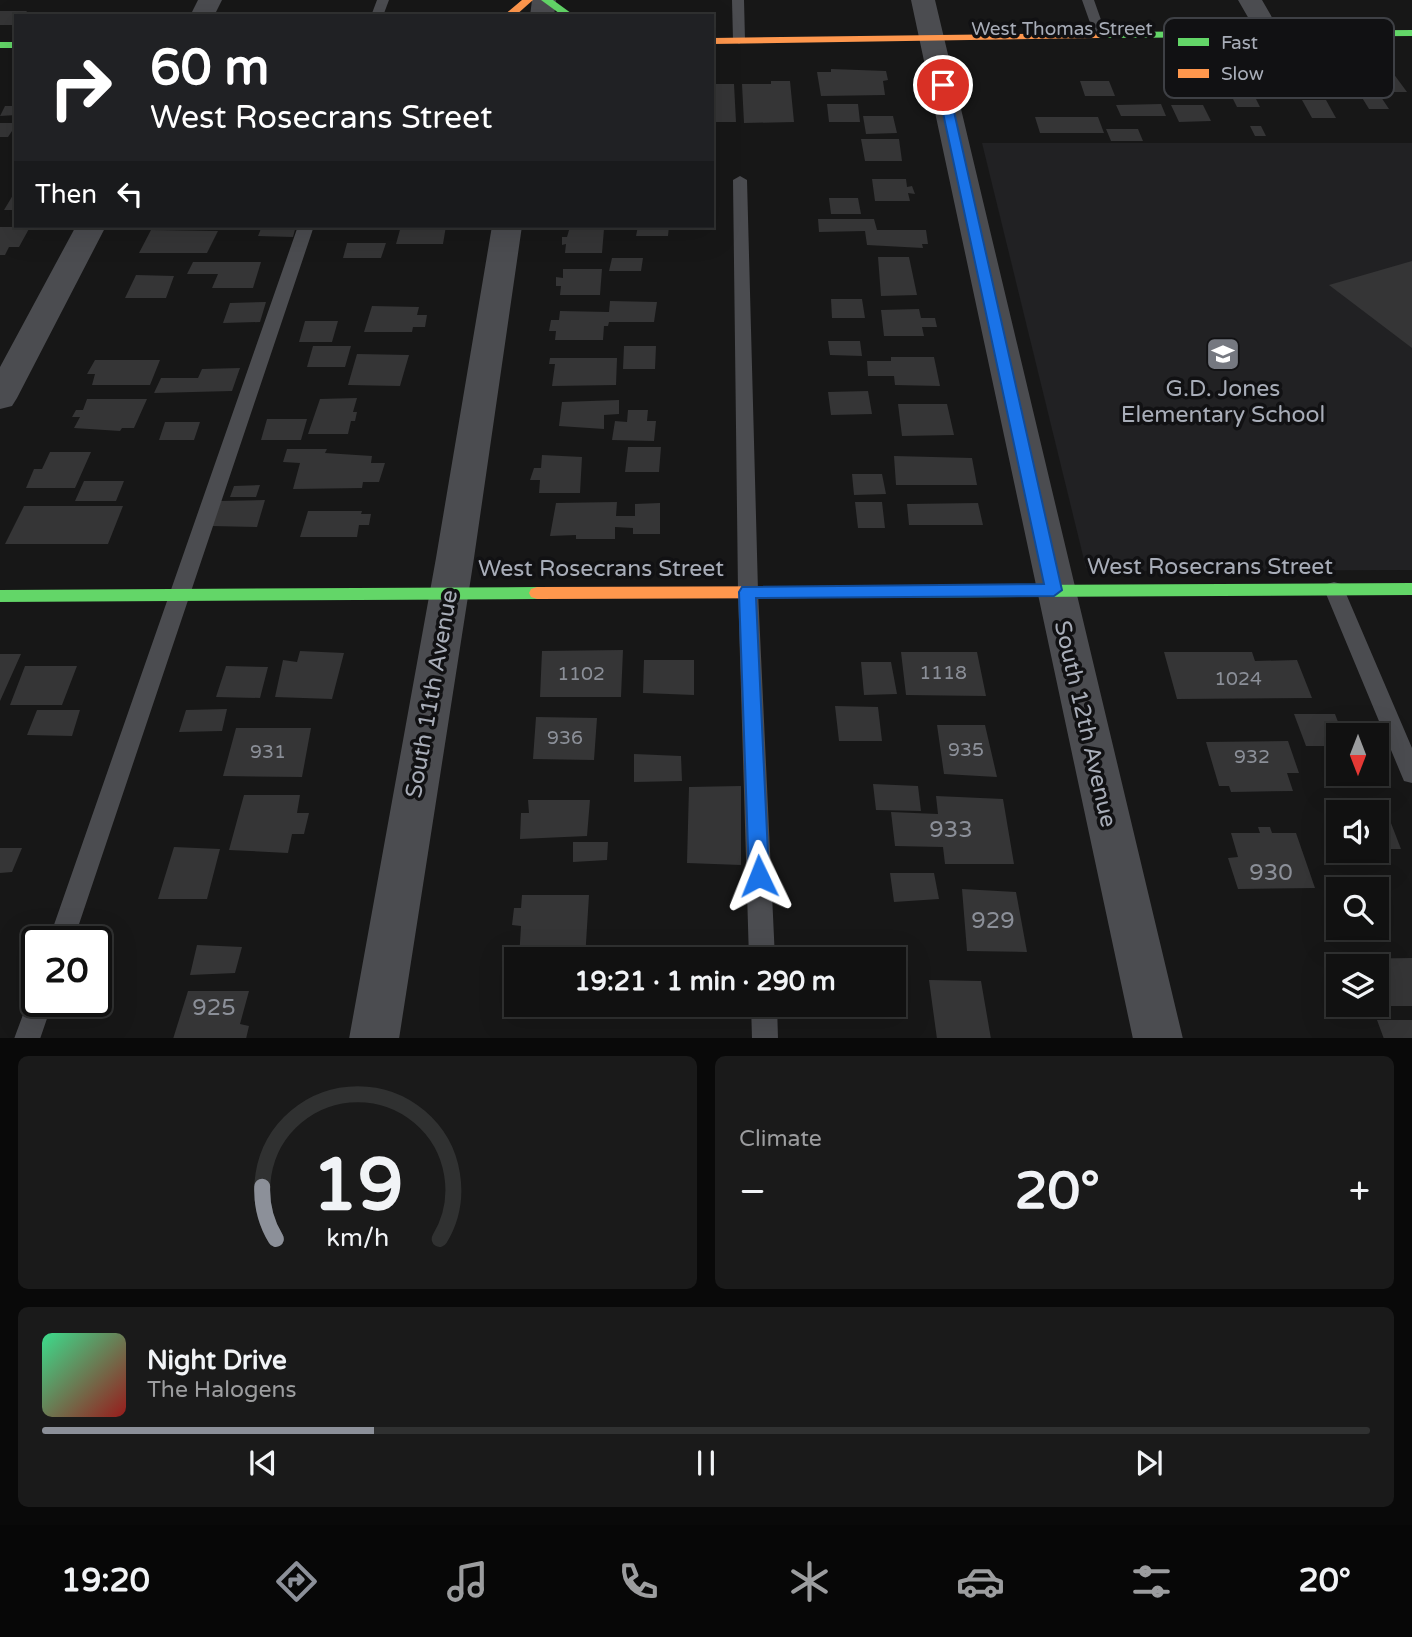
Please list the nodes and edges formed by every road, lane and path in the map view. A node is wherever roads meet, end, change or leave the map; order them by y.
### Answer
1 (528, 0) edge
2 (545, 0) edge
3 (738, 0) edge
4 (923, 0) edge
5 (1088, 0) edge
6 (1250, 0) edge
7 (510, 14) edge
8 (567, 14) edge
9 (1260, 18) edge
10 (1394, 33) edge
11 (1412, 33) edge
12 (1100, 34) junction
13 (1164, 34) edge
14 (739, 40) junction
15 (714, 41) edge
16 (933, 43) junction
17 (1164, 46) edge
18 (1394, 49) edge
19 (1412, 49) edge
20 (714, 55) edge
21 (740, 180) dead end
22 (90, 228) edge
23 (305, 228) edge
24 (507, 228) edge
25 (0, 398) edge
26 (1334, 589) junction
27 (1412, 589) edge
28 (1054, 590) junction
29 (748, 592) junction
30 (448, 593) junction
31 (178, 595) junction
32 (0, 596) edge
33 (1412, 774) edge
34 (65, 926) edge
35 (762, 947) edge
36 (34, 1017) edge
37 (764, 1017) edge
38 (27, 1038) edge
39 (374, 1038) edge
40 (765, 1038) edge
41 (1158, 1038) edge

1 - 7 main road
2 - 8 main road
3 - 14 lane
4 - 16 street, South 12th Avenue
5 - 12 lane
6 - 9 street
10 - 11 main road, West Thomas Street
12 - 13 main road, West Thomas Street
12 - 16 main road, West Thomas Street
14 - 15 main road, West Thomas Street
14 - 16 main road, West Thomas Street
16 - 17 main road, West Thomas Street
16 - 20 main road, West Thomas Street
16 - 28 street, South 12th Avenue
18 - 19 main road, West Thomas Street
21 - 29 lane
22 - 25 street
23 - 31 lane
24 - 30 street, South 11th Avenue
26 - 27 main road, West Rosecrans Street
26 - 28 main road, West Rosecrans Street
26 - 33 lane
28 - 29 main road, West Rosecrans Street
28 - 41 street, South 12th Avenue
29 - 30 main road, West Rosecrans Street
29 - 35 lane
30 - 31 main road, West Rosecrans Street
30 - 39 street, South 11th Avenue
31 - 32 main road, West Rosecrans Street
31 - 34 lane
36 - 38 lane
37 - 40 lane

